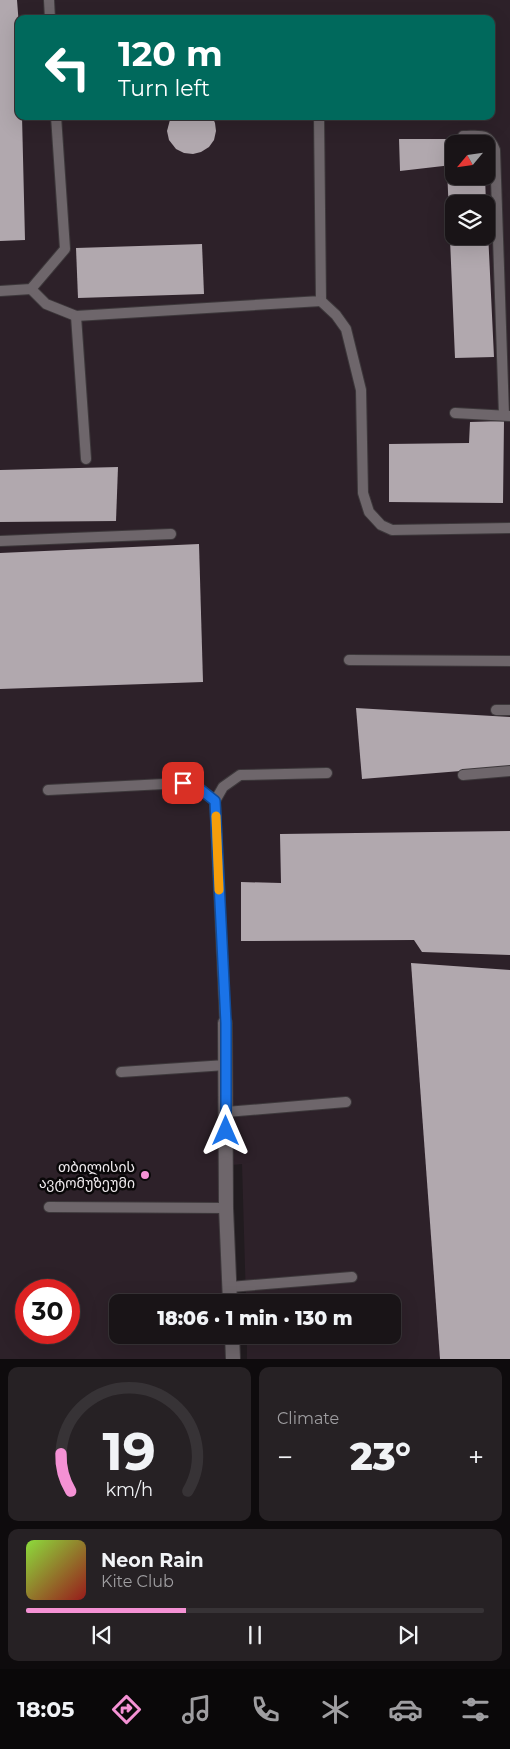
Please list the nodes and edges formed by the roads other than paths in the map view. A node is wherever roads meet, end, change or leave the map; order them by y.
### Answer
1 (49, 0) edge
2 (50, 15) edge
3 (56, 120) edge
4 (319, 120) edge
5 (495, 150) edge
6 (31, 289) junction
7 (0, 291) edge
8 (321, 301) junction
9 (76, 316) junction
10 (455, 413) dead end
11 (507, 416) edge
12 (86, 459) dead end
13 (510, 528) edge
14 (171, 534) dead end
15 (0, 542) edge
16 (349, 660) dead end
17 (510, 660) edge
18 (496, 710) dead end
19 (510, 710) edge
20 (510, 771) edge
21 (327, 773) dead end
22 (463, 775) dead end
23 (48, 790) dead end
24 (215, 801) junction
25 (226, 1023) joint
26 (226, 1065) junction
27 (122, 1072) dead end
28 (346, 1102) dead end
29 (226, 1112) junction
30 (49, 1207) dead end
31 (226, 1208) junction
32 (352, 1277) dead end
33 (230, 1286) junction
34 (230, 1294) edge
35 (232, 1344) edge
36 (233, 1359) edge

1 - 2 lane
3 - 6 lane
4 - 8 lane
5 - 11 lane
6 - 7 lane
6 - 9 lane
8 - 9 lane
8 - 13 lane
9 - 12 lane
10 - 11 lane
14 - 15 lane
16 - 17 lane
18 - 19 lane
20 - 22 lane
21 - 24 lane
23 - 24 lane
24 - 25 lane
25 - 26 street
26 - 27 lane
26 - 29 street
28 - 29 lane
29 - 31 street
30 - 31 lane
31 - 33 street
32 - 33 lane
33 - 34 street
35 - 36 street

